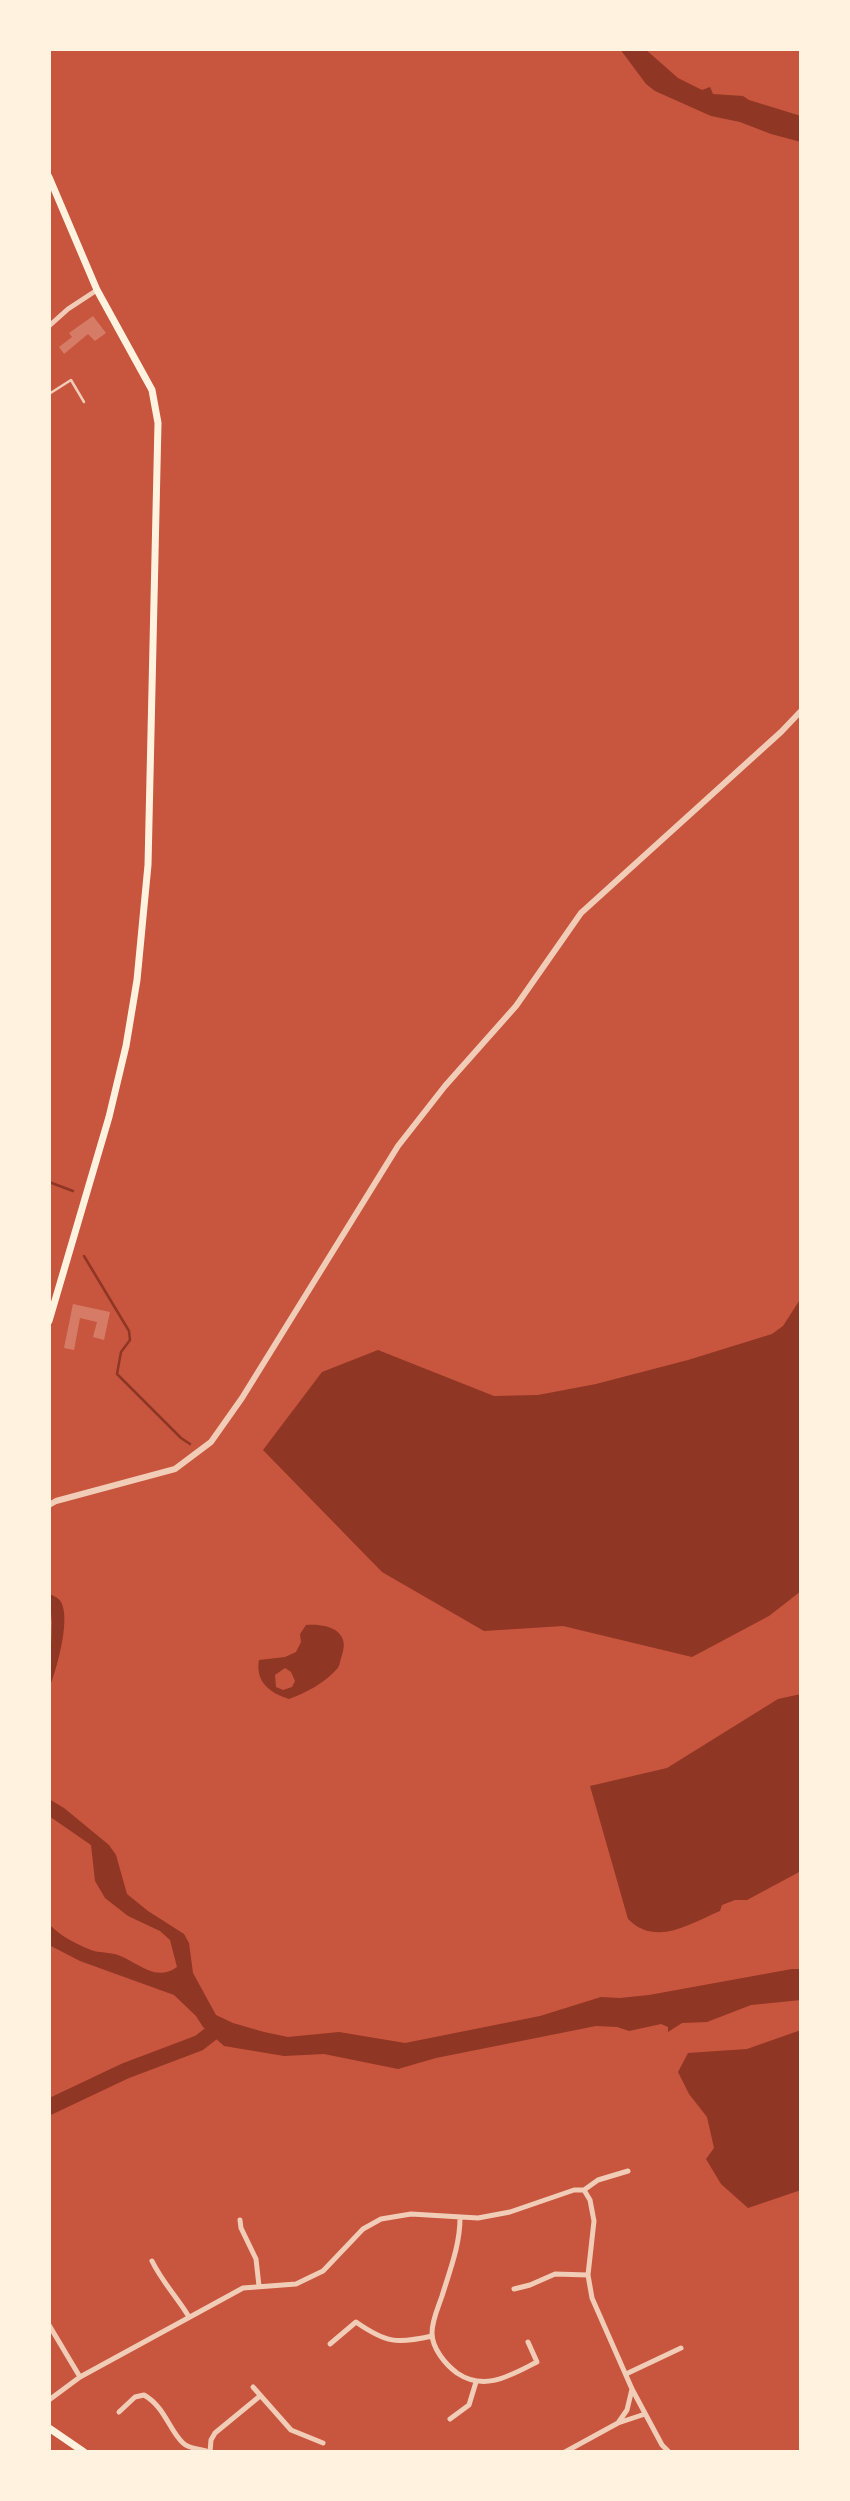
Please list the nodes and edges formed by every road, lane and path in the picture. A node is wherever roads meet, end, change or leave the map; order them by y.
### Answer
1 (49, 177) edge
2 (97, 290) junction
3 (49, 326) edge
4 (49, 394) edge
5 (84, 402) dead end
6 (801, 711) edge
7 (49, 1321) edge
8 (49, 1496) edge
9 (52, 1503) edge
10 (628, 2171) dead end
11 (584, 2190) junction
12 (460, 2218) junction
13 (240, 2220) dead end
14 (152, 2261) dead end
15 (589, 2275) junction
16 (259, 2286) junction
17 (514, 2289) dead end
18 (189, 2317) junction
19 (51, 2322) edge
20 (432, 2336) junction
21 (528, 2342) dead end
22 (330, 2344) dead end
23 (681, 2348) dead end
24 (626, 2374) junction
25 (80, 2377) junction
26 (476, 2382) junction
27 (253, 2387) dead end
28 (632, 2389) junction
29 (260, 2396) junction
30 (49, 2400) edge
31 (119, 2412) dead end
32 (645, 2414) junction
33 (450, 2419) dead end
34 (618, 2423) junction
35 (49, 2428) edge
36 (323, 2442) dead end
37 (84, 2452) edge
38 (209, 2452) edge
39 (565, 2452) edge
40 (669, 2452) edge

1 - 2 main road
2 - 3 street
2 - 7 main road
4 - 5 lane
6 - 9 street
8 - 9 street
10 - 11 street
11 - 12 street
11 - 15 street
12 - 16 street
12 - 20 street
13 - 16 street
14 - 18 street
15 - 17 street
15 - 24 street
16 - 18 street
18 - 25 street
19 - 25 street
20 - 22 street
20 - 26 street
21 - 26 street
23 - 24 street
24 - 28 street
25 - 30 street
26 - 33 street
27 - 29 street
28 - 32 street
28 - 34 street
29 - 36 street
29 - 38 street
31 - 38 street
32 - 34 street
32 - 40 street
34 - 39 street
35 - 37 main road

